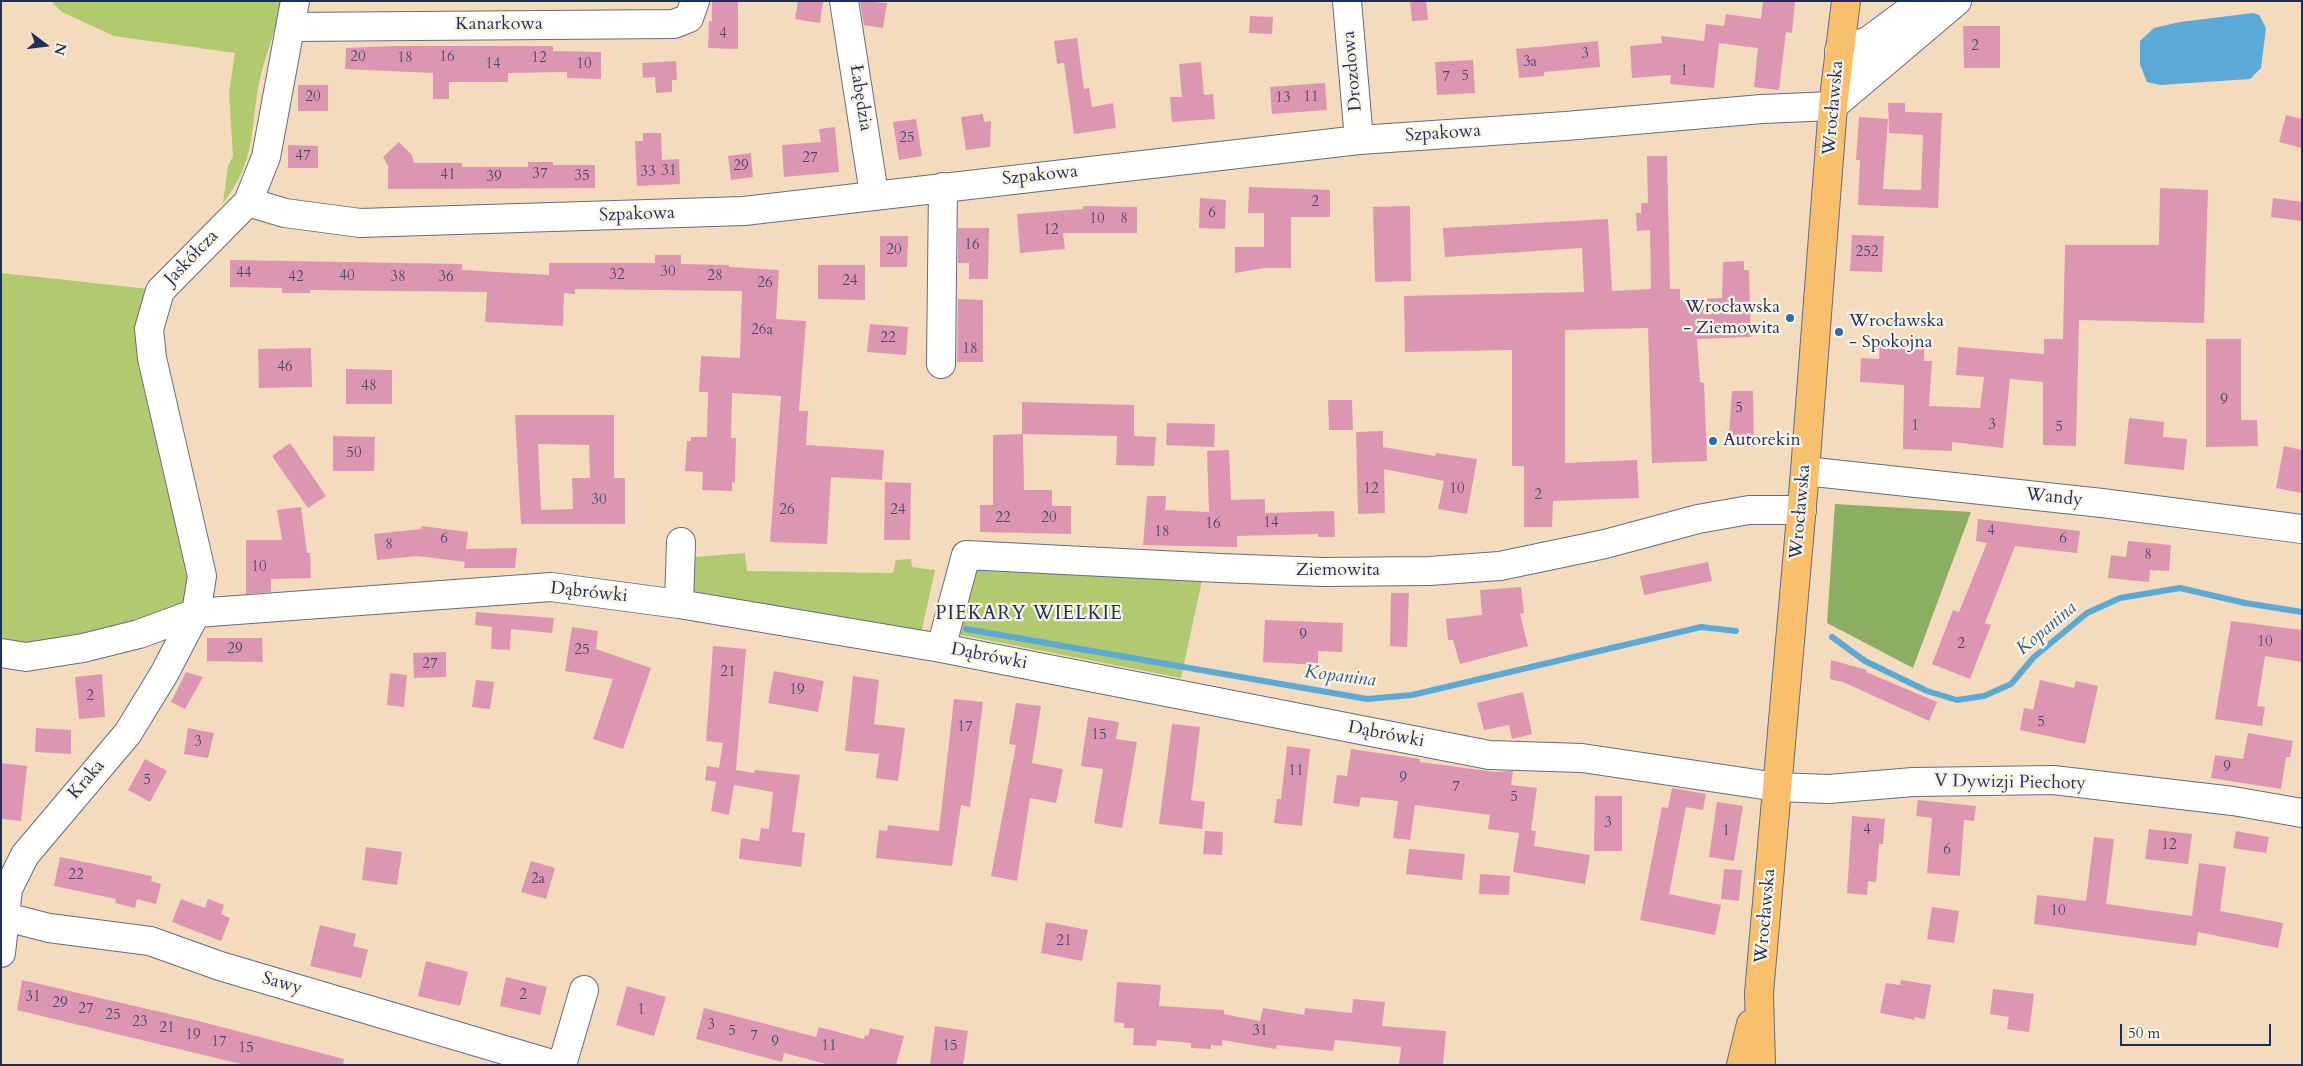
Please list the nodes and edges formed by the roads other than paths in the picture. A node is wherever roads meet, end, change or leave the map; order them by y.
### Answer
1 (695, 1) edge
2 (844, 1) edge
3 (1347, 1) edge
4 (1846, 1) edge
5 (1922, 1) edge
6 (1957, 1) edge
7 (293, 14) edge
8 (1900, 50) junction
9 (1839, 51) junction
10 (1833, 106) junction
11 (1359, 140) junction
12 (942, 187) junction
13 (874, 194) junction
14 (248, 202) junction
15 (941, 364) dead end
16 (1805, 471) junction
17 (1802, 510) junction
18 (2302, 529) edge
19 (681, 542) dead end
20 (679, 604) junction
21 (196, 613) junction
22 (941, 648) junction
23 (1, 653) edge
24 (1776, 787) junction
25 (2302, 813) edge
26 (6, 917) junction
27 (1, 953) edge
28 (584, 990) dead end
29 (1759, 993) junction
30 (555, 1065) edge
31 (562, 1065) edge
32 (1741, 1065) edge
33 (1761, 1065) edge

1 - 7 street, Kanarkowa
2 - 13 street, Łabędzia
3 - 11 street, Drozdowa
4 - 9 main road, Wrocławska
5 - 9 street
6 - 8 street
7 - 14 street, Jaskółcza
8 - 9 street
8 - 10 street
9 - 10 main road, Wrocławska
10 - 11 street, Szpakowa
10 - 16 main road, Wrocławska
11 - 12 street, Szpakowa
12 - 13 street, Szpakowa
12 - 15 street
13 - 14 street, Szpakowa
14 - 21 street, Jaskółcza
16 - 17 main road, Wrocławska
16 - 18 street, Wandy
17 - 22 street, Ziemowita
17 - 24 main road, Wrocławska
19 - 20 street
20 - 21 street, Dąbrówki
20 - 22 street, Dąbrówki
21 - 23 street, Dąbrówki
21 - 26 street, Kraka
22 - 24 street, Dąbrówki
24 - 25 street, V Dywizji Piechoty
24 - 29 main road, Wrocławska
26 - 27 street, Kraka
26 - 30 street, Sawy
28 - 31 street
29 - 32 main road, Wrocławska
29 - 33 main road, Wrocławska

